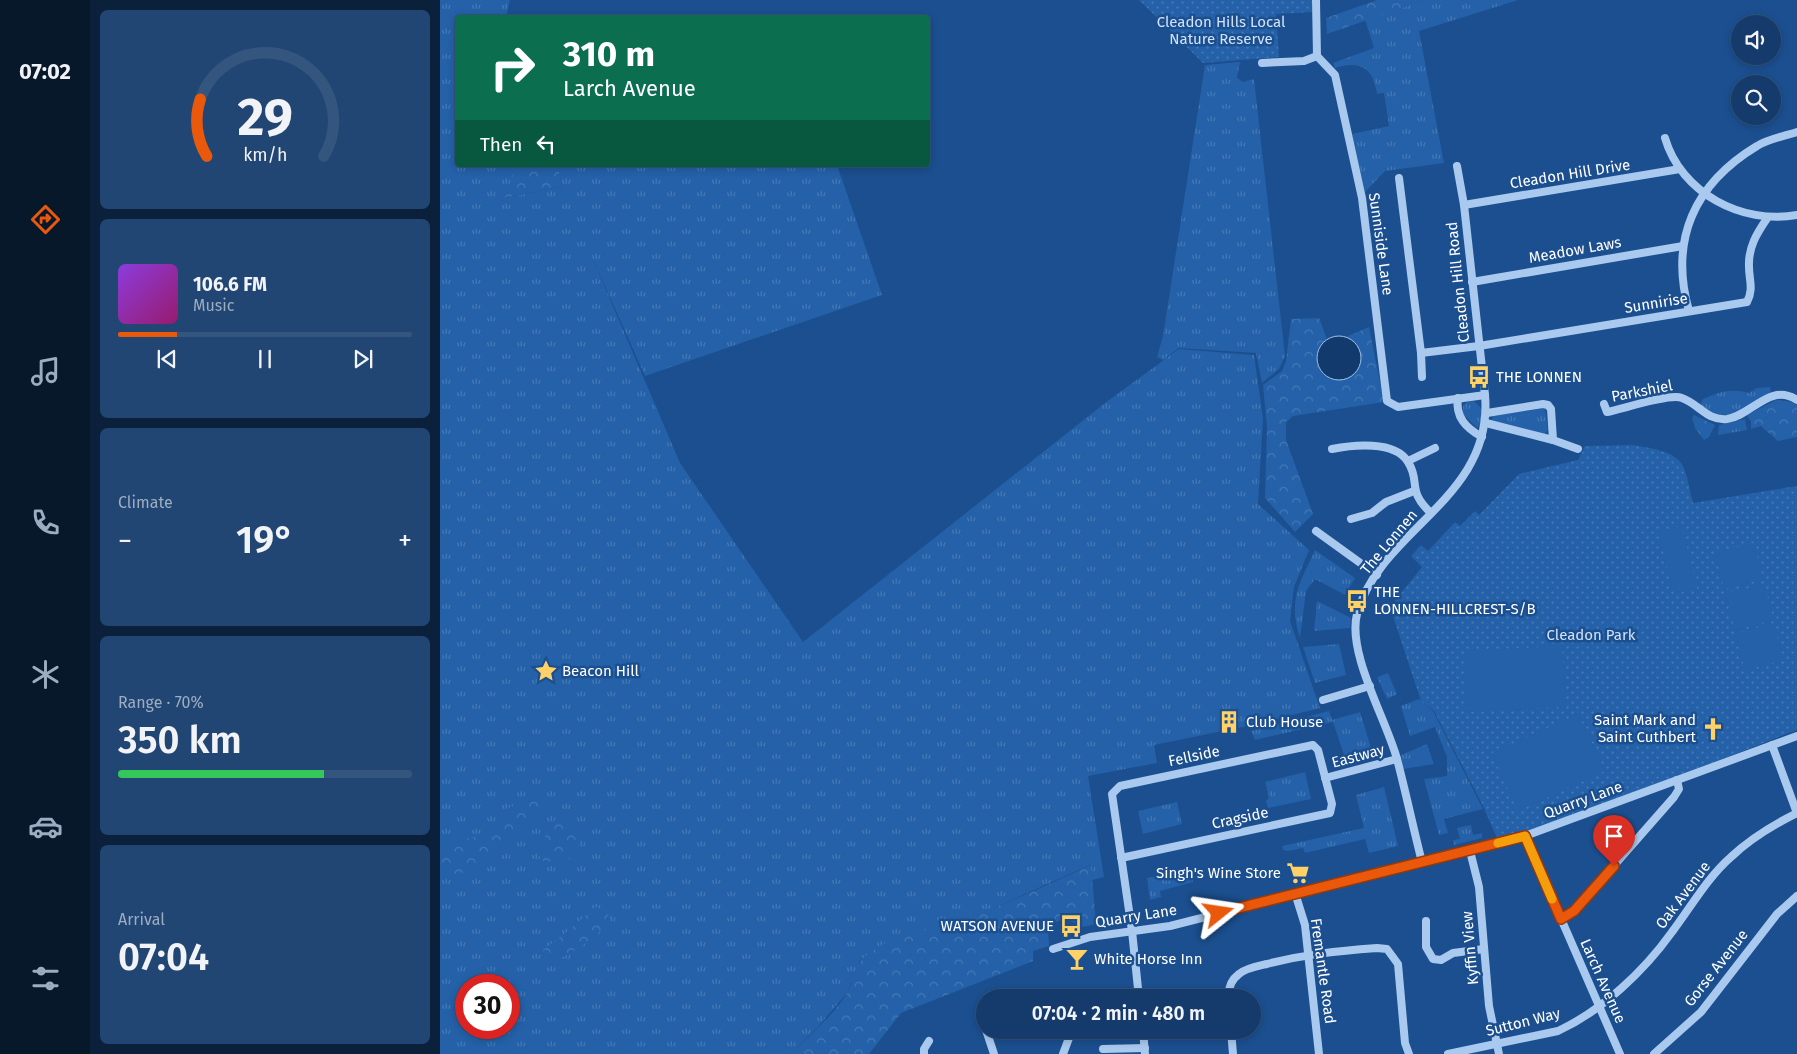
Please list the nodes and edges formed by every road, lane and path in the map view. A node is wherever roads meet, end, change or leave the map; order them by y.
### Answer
1 (1316, 0) edge
2 (1317, 56) junction
3 (1262, 63) dead end
4 (1797, 132) edge
5 (1665, 138) dead end
6 (1457, 166) dead end
7 (1680, 169) junction
8 (1399, 178) dead end
9 (1706, 194) junction
10 (1464, 205) junction
11 (1797, 215) edge
12 (1768, 217) junction
13 (1682, 246) junction
14 (1472, 282) junction
15 (1689, 311) junction
16 (1479, 346) junction
17 (1420, 354) junction
18 (1422, 377) dead end
19 (1485, 395) junction
20 (1458, 398) junction
21 (1797, 400) edge
22 (1604, 404) dead end
23 (1487, 413) junction
24 (1486, 423) junction
25 (1482, 436) junction
26 (1553, 440) junction
27 (1435, 448) dead end
28 (1332, 449) dead end
29 (1578, 449) dead end
30 (1408, 462) junction
31 (1414, 491) junction
32 (1431, 513) junction
33 (1351, 519) dead end
34 (1316, 531) dead end
35 (1377, 575) junction
36 (1370, 686) junction
37 (1322, 700) dead end
38 (1797, 736) edge
39 (1772, 745) junction
40 (1397, 759) junction
41 (1325, 778) junction
42 (1677, 780) junction
43 (1797, 813) edge
44 (1525, 836) junction
45 (1470, 851) junction
46 (1121, 858) junction
47 (1422, 862) junction
48 (1295, 893) junction
49 (1797, 896) edge
50 (1561, 919) junction
51 (1426, 921) dead end
52 (1132, 931) junction
53 (1053, 949) dead end
54 (1484, 949) junction
55 (1309, 954) junction
56 (1138, 989) edge
57 (1228, 989) edge
58 (1599, 1005) junction
59 (989, 1039) edge
60 (1069, 1039) edge
61 (1232, 1039) edge
62 (929, 1041) dead end
63 (1496, 1043) junction
64 (1103, 1049) dead end
65 (1145, 1051) edge
66 (924, 1054) edge
67 (994, 1054) edge
68 (1063, 1054) edge
69 (1233, 1054) edge
70 (1320, 1054) edge
71 (1409, 1054) edge
72 (1448, 1054) edge
73 (1499, 1054) edge
74 (1620, 1054) edge
75 (1654, 1054) edge

1 - 2 street
2 - 3 street
2 - 20 street, Sunniside Lane
4 - 9 street
5 - 7 street
6 - 10 street, Cleadon Hill Road
7 - 9 street
7 - 10 street, Cleadon Hill Drive
8 - 17 street
9 - 12 street
9 - 13 street
10 - 14 street, Cleadon Hill Road
11 - 12 street
12 - 15 street, Sunnirise
13 - 14 street, Meadow Laws
13 - 15 street
14 - 16 street, Cleadon Hill Road
15 - 16 street, Sunnirise
16 - 17 street, Sunnirise
16 - 19 street, Cleadon Hill Road
17 - 18 street
19 - 20 street, Sunniside Lane
19 - 23 street, The Lonnen
20 - 25 street
21 - 22 street, Parkshiel
23 - 24 street, The Lonnen
23 - 26 street
24 - 25 street, The Lonnen
24 - 26 street
25 - 32 street, The Lonnen
26 - 29 street
27 - 30 street
28 - 30 street
30 - 31 street
31 - 32 street
31 - 33 street
32 - 35 street, The Lonnen
34 - 35 street
35 - 36 street, The Lonnen
36 - 37 street
36 - 40 street, The Lonnen
38 - 39 street, Quarry Lane
39 - 42 street, Quarry Lane
39 - 43 street
40 - 41 street, Eastway
40 - 47 street, The Lonnen
41 - 46 street, Cragside
41 - 46 street, Fellside
42 - 44 street, Quarry Lane
42 - 50 street
43 - 58 street, Oak Avenue
44 - 45 street, Quarry Lane
44 - 50 street, Larch Avenue
45 - 47 street, Quarry Lane
45 - 54 street, Kyffin View
46 - 52 street
47 - 48 street, Quarry Lane
48 - 52 street, Quarry Lane
48 - 55 street, Fremantle Road
49 - 75 street, Gorse Avenue
50 - 58 street, Larch Avenue
51 - 54 street
52 - 53 street, Quarry Lane
52 - 56 street
54 - 63 street, Kyffin View
55 - 57 street
55 - 70 street, Fremantle Road
55 - 71 street
58 - 63 street, Sutton Way
58 - 74 street, Larch Avenue
59 - 67 street
60 - 68 street
61 - 69 street
62 - 66 street
63 - 72 street, Sutton Way
63 - 73 street, Kyffin View
64 - 65 street

